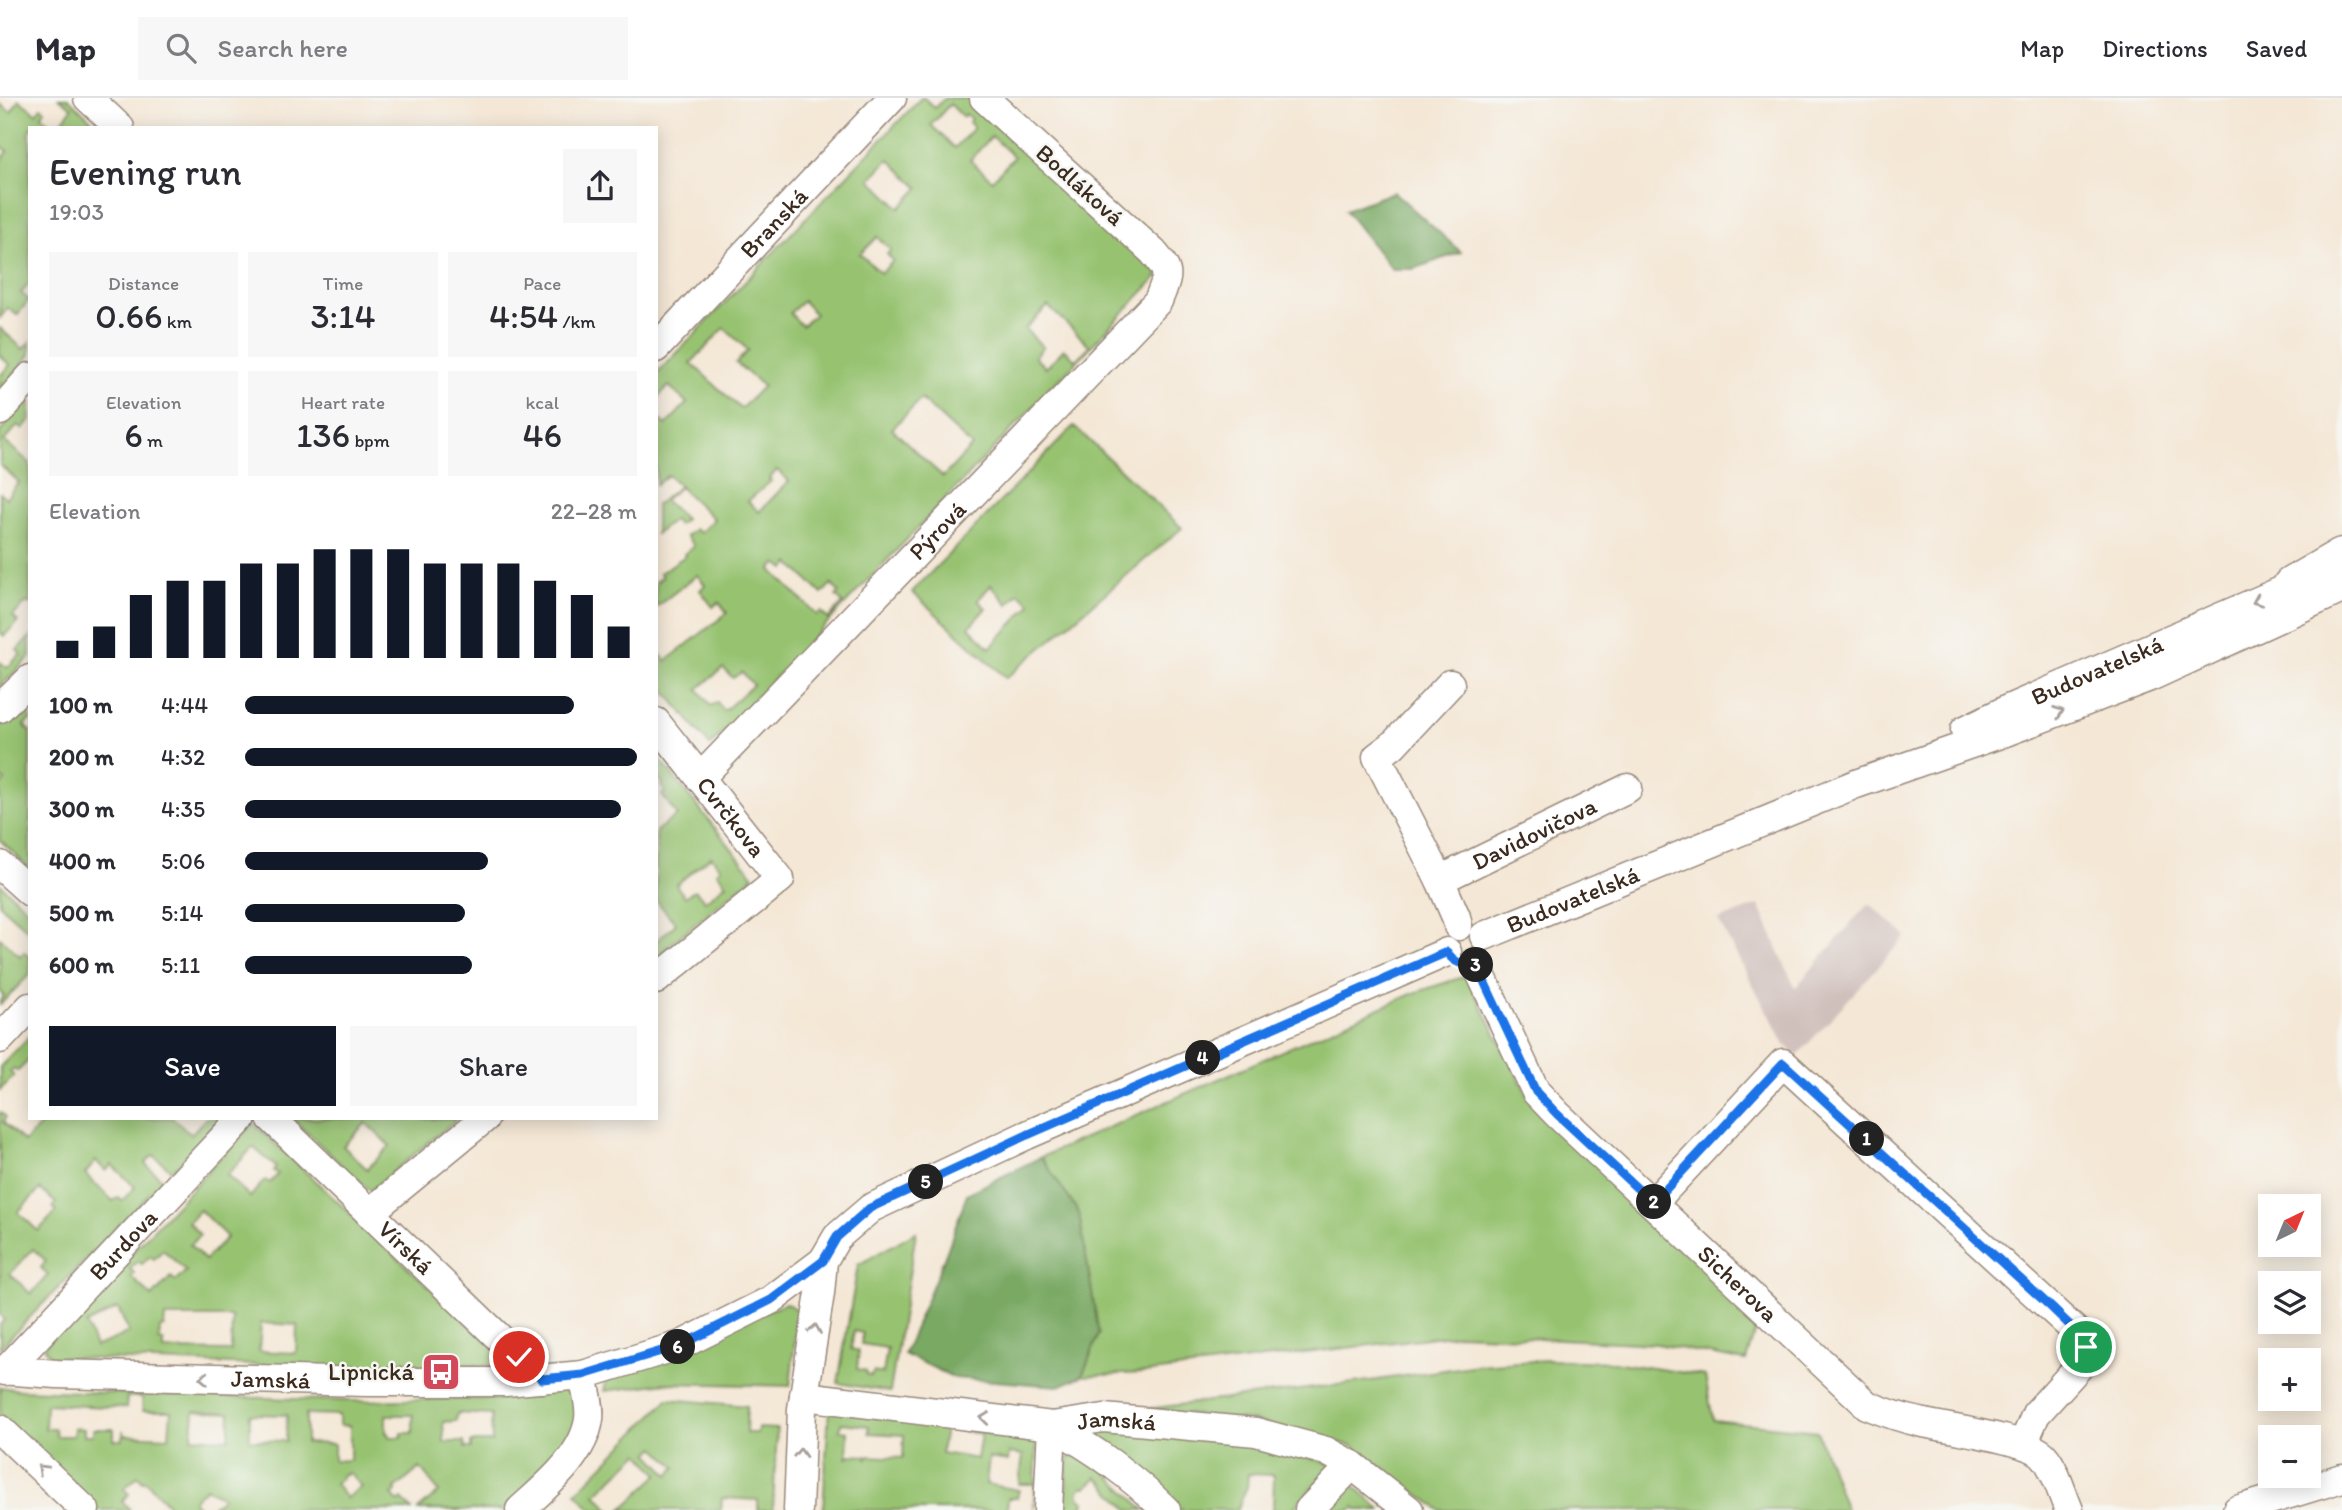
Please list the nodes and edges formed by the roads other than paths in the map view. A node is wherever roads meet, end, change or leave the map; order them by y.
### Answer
1 (89, 98) edge
2 (892, 98) edge
3 (984, 98) edge
4 (118, 126) edge
5 (1167, 278) joint
6 (658, 346) edge
7 (28, 379) edge
8 (0, 411) edge
9 (2342, 557) edge
10 (2342, 564) edge
11 (2292, 586) junction
12 (2342, 589) edge
13 (28, 681) edge
14 (1450, 684) dead end
15 (0, 708) edge
16 (658, 725) edge
17 (700, 778) junction
18 (1856, 784) junction
19 (1628, 788) dead end
20 (0, 865) edge
21 (1440, 880) junction
22 (28, 890) edge
23 (1466, 944) junction
24 (658, 978) edge
25 (28, 1009) edge
26 (0, 1039) edge
27 (240, 1120) edge
28 (273, 1120) edge
29 (483, 1120) edge
30 (1653, 1203) junction
31 (369, 1213) junction
32 (823, 1261) junction
33 (3, 1371) edge
34 (583, 1375) junction
35 (542, 1379) junction
36 (804, 1396) junction
37 (1052, 1426) junction
38 (0, 1429) edge
39 (2023, 1444) junction
40 (1352, 1465) junction
41 (2342, 1478) edge
42 (85, 1510) edge
43 (520, 1510) edge
44 (797, 1510) edge
45 (1048, 1510) edge
46 (1166, 1510) edge
47 (1309, 1510) edge
48 (1409, 1510) edge
49 (2069, 1510) edge
50 (2236, 1510) edge

1 - 4 street
2 - 6 street, Branská
3 - 5 street, Bodláková
5 - 17 street, Pýrová
7 - 8 street
9 - 11 highway
10 - 11 street, Budovatelská
11 -> 18 street, Budovatelská
18 -> 12 street, Budovatelská
13 - 15 street
14 - 21 street
16 - 17 street, Cvrčkova
17 - 24 street, Cvrčkova
18 - 23 street, Budovatelská
19 - 21 street, Davidovičova
20 - 22 street
21 - 23 street
23 - 30 street, Sicherova
23 - 32 street, Budovatelská
25 - 26 street
27 - 33 street, Burdova
28 - 31 street, Vírská
29 - 31 street
30 - 39 street, Sicherova
30 - 39 street
31 - 35 street, Vírská
32 - 34 street
36 -> 32 street, Budovatelská
35 -> 33 street, Jamská
34 - 35 street
34 - 43 street
37 -> 36 street, Jamská
44 -> 36 street, Budovatelská
37 - 40 street, Jamská
37 - 45 street
37 - 46 street
42 -> 38 street
39 - 49 street, Sicherova
40 - 47 street
40 - 48 street, Jamská
41 - 50 street

